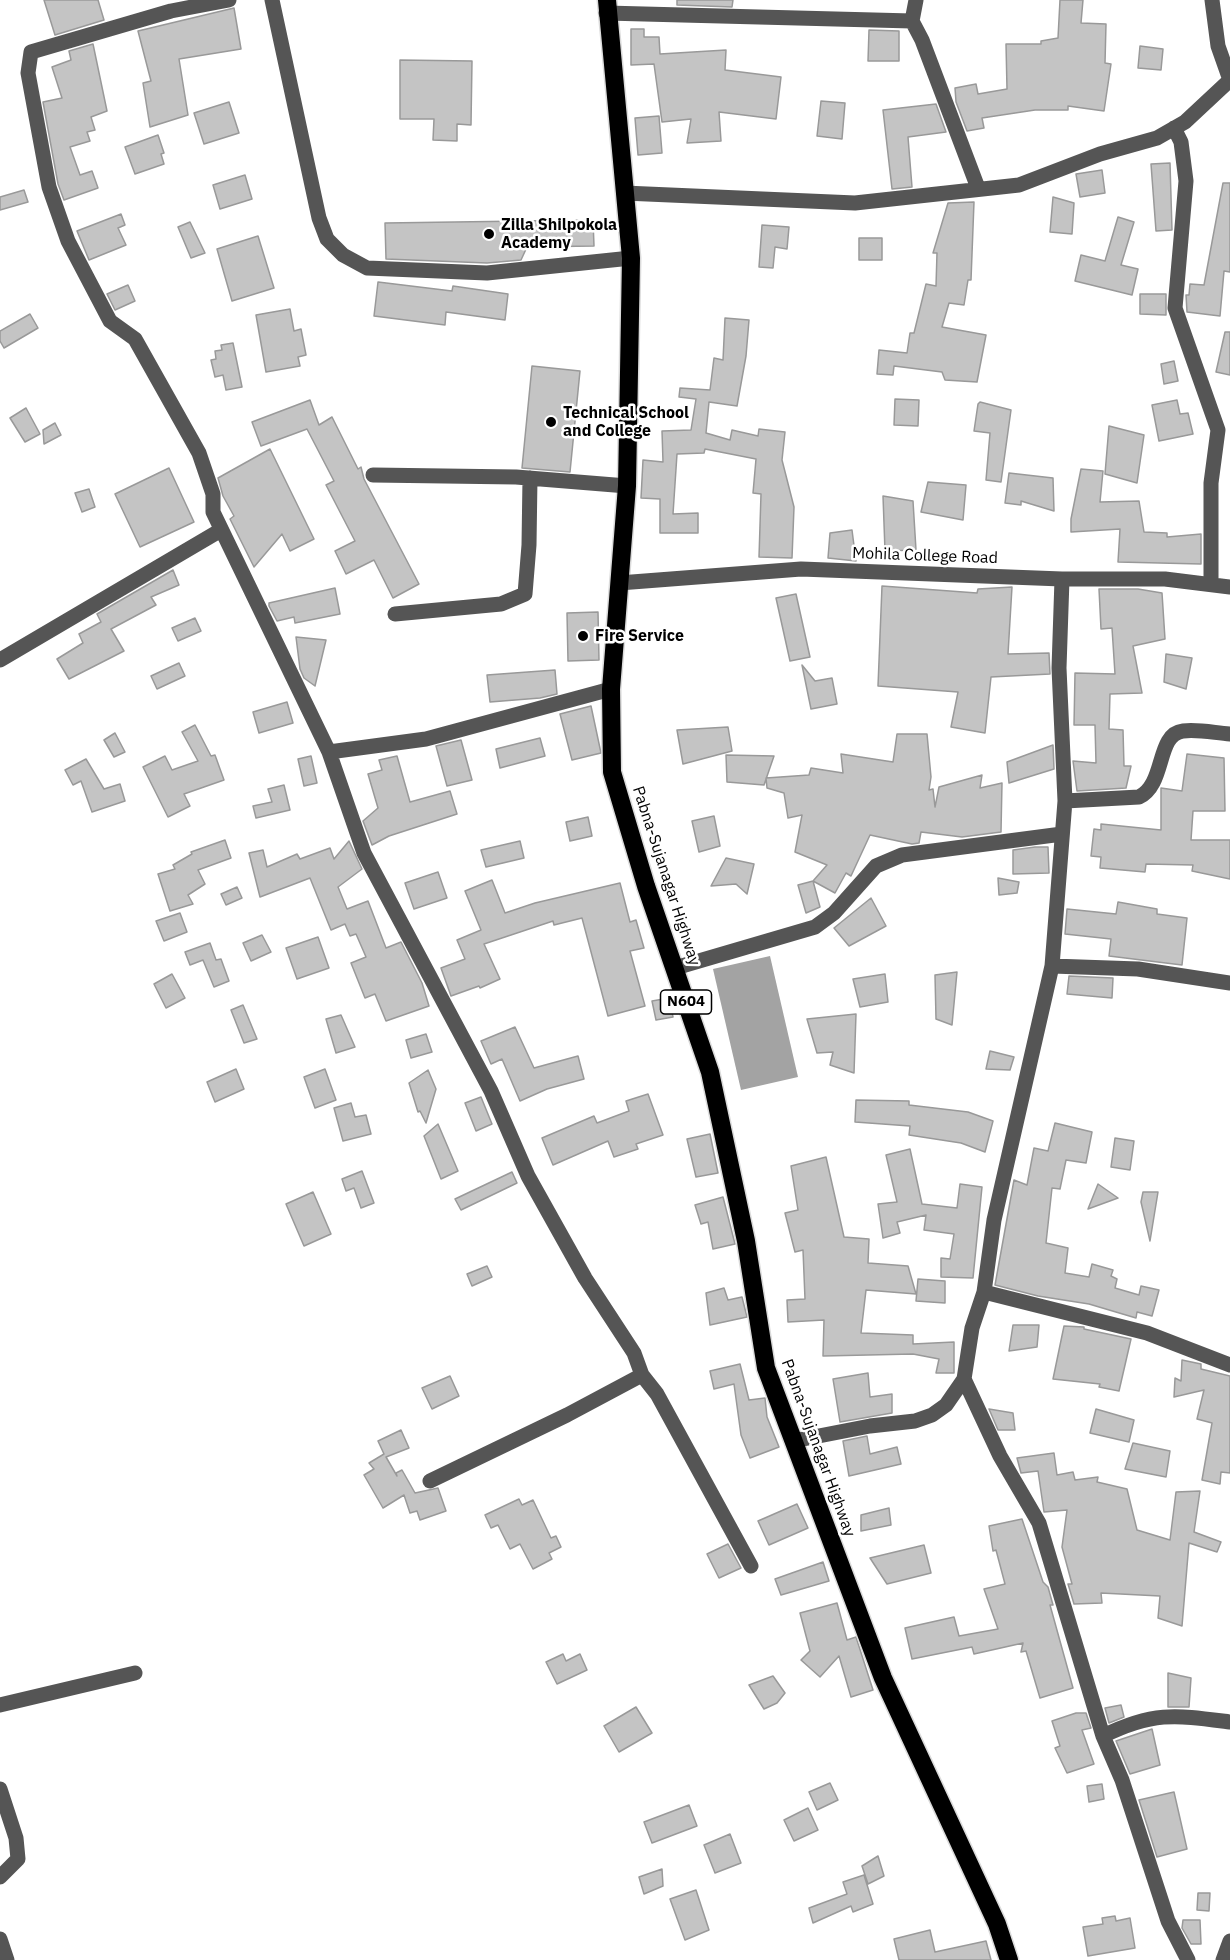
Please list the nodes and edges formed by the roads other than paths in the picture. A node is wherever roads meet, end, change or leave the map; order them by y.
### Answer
1 (229, 0) edge
2 (272, 0) edge
3 (916, 0) edge
4 (1212, 0) edge
5 (170, 5) edge
6 (607, 6) edge
7 (912, 21) junction
8 (1230, 80) edge
9 (1174, 128) junction
10 (978, 188) junction
11 (624, 193) junction
12 (631, 258) junction
13 (373, 475) dead end
14 (530, 478) junction
15 (627, 486) junction
16 (222, 530) junction
17 (1062, 579) junction
18 (619, 584) junction
19 (1211, 584) junction
20 (1230, 587) edge
21 (395, 614) dead end
22 (0, 660) edge
23 (611, 689) junction
24 (1230, 734) edge
25 (329, 752) junction
26 (1065, 801) junction
27 (1062, 834) junction
28 (1052, 966) junction
29 (675, 968) junction
30 (1230, 983) edge
31 (984, 1292) junction
32 (1230, 1365) edge
33 (642, 1375) junction
34 (964, 1379) junction
35 (793, 1441) junction
36 (430, 1480) dead end
37 (751, 1566) dead end
38 (135, 1673) dead end
39 (0, 1705) edge
40 (1230, 1722) edge
41 (1103, 1736) junction
42 (0, 1789) edge
43 (0, 1878) edge
44 (0, 1940) edge
45 (1230, 1941) edge
46 (7, 1960) edge
47 (1009, 1960) edge
48 (1188, 1960) edge
49 (1223, 1960) edge

1 - 5 street
2 - 12 street
3 - 7 street
4 - 8 street
5 - 16 street
6 - 7 street
6 - 11 highway, Pabna-Sujanagar Highway / N604
7 - 10 street
8 - 9 street
9 - 10 street
9 - 19 street
10 - 11 street
11 - 12 highway, Pabna-Sujanagar Highway / N604
12 - 15 highway, Pabna-Sujanagar Highway / N604
13 - 14 street
14 - 15 street
14 - 21 street
15 - 18 highway, Pabna-Sujanagar Highway / N604
16 - 22 street
16 - 25 street
17 - 18 street, Mohila College Road
17 - 19 street, Mohila College Road
17 - 26 street
18 - 23 highway, Pabna-Sujanagar Highway / N604
19 - 20 street, Mohila College Road
23 - 25 street
23 - 29 highway, Pabna-Sujanagar Highway / N604
24 - 26 street
25 - 33 street
26 - 27 street
27 - 28 street
27 - 29 street
28 - 30 street
28 - 31 street
29 - 35 highway, Pabna-Sujanagar Highway / N604
31 - 32 street
31 - 34 street
33 - 36 street
33 - 37 street
34 - 35 street
34 - 41 street
35 - 47 highway, Pabna-Sujanagar Highway / N604
38 - 39 street
40 - 41 street
41 - 48 street
42 - 43 street
44 - 46 street
45 - 49 street

